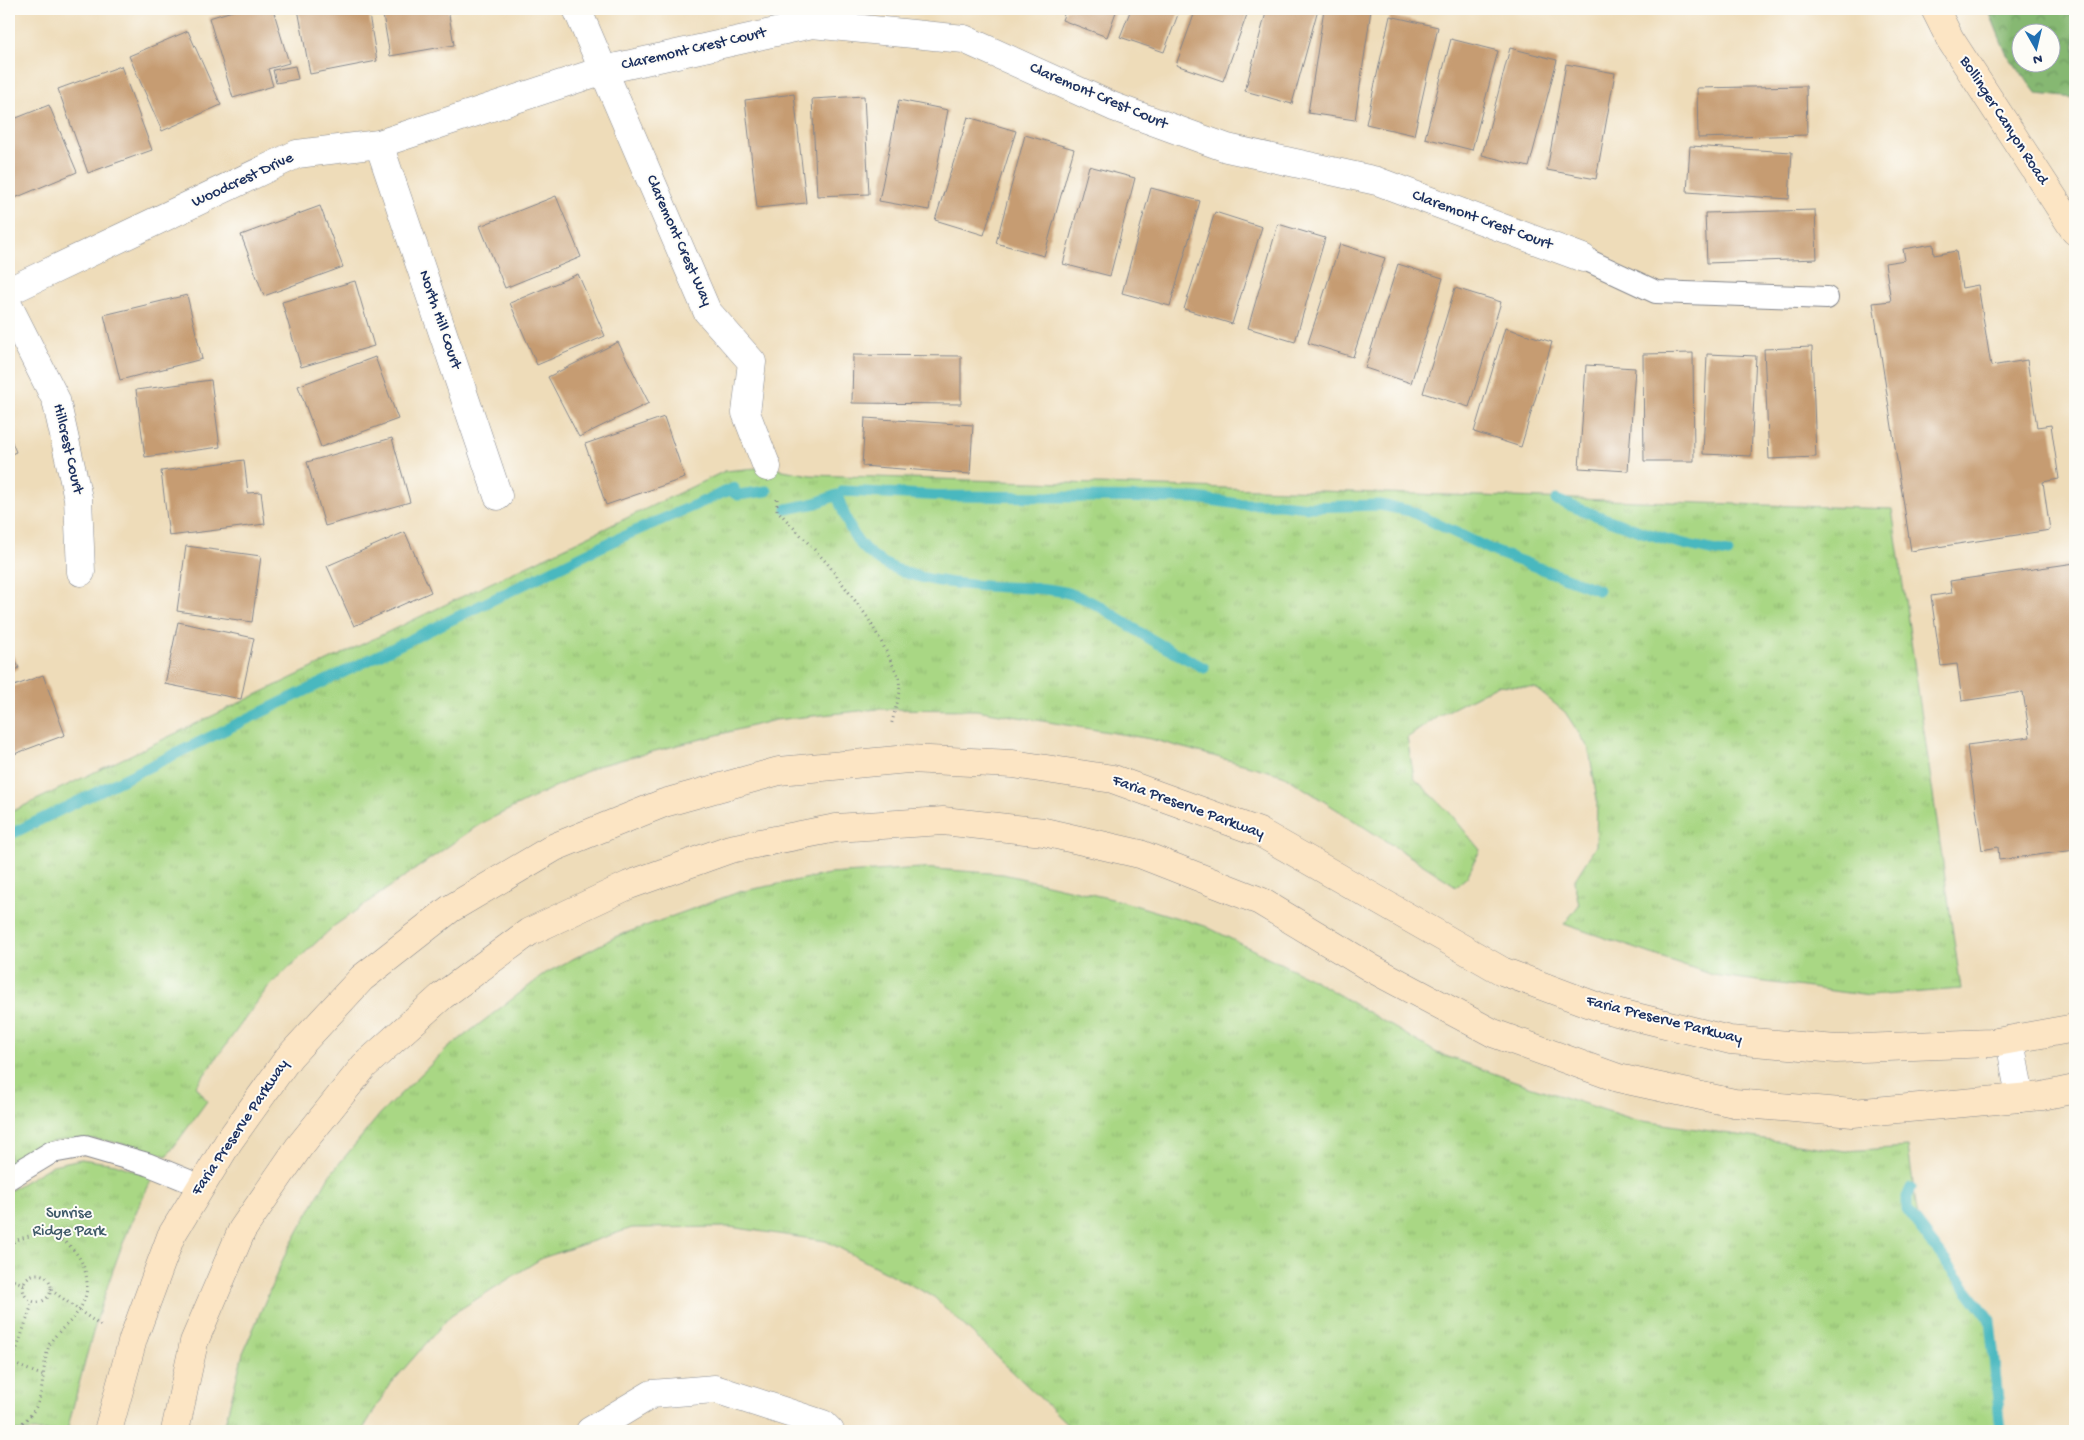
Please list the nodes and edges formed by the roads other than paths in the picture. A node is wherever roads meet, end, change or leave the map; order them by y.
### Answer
1 (577, 9) edge
2 (1935, 9) edge
3 (604, 70) junction
4 (379, 144) junction
5 (2075, 230) edge
6 (1583, 258) joint
7 (9, 291) edge
8 (1827, 298) dead end
9 (9, 307) edge
10 (766, 467) road end
11 (498, 496) dead end
12 (80, 572) dead end
13 (2075, 1028) edge
14 (2010, 1040) junction
15 (2075, 1089) edge
16 (2020, 1098) junction
17 (9, 1178) edge
18 (201, 1186) junction
19 (108, 1431) edge
20 (175, 1431) edge
21 (590, 1431) edge
22 (830, 1431) edge

1 - 3 street, Claremont Crest Way
2 - 5 street, Bollinger Canyon Road
3 - 4 street, Woodcrest Drive
3 - 6 street, Claremont Crest Court
3 - 10 street, Claremont Crest Way
4 - 7 street, Woodcrest Drive
4 - 11 street, North Hill Court
6 - 8 lane
9 - 12 street, Hillcrest Court
13 - 14 street, Faria Preserve Parkway
14 - 16 street
14 - 18 street, Faria Preserve Parkway
15 - 16 street
16 - 20 street
17 - 18 lane
18 - 19 street, Faria Preserve Parkway
21 - 22 street

